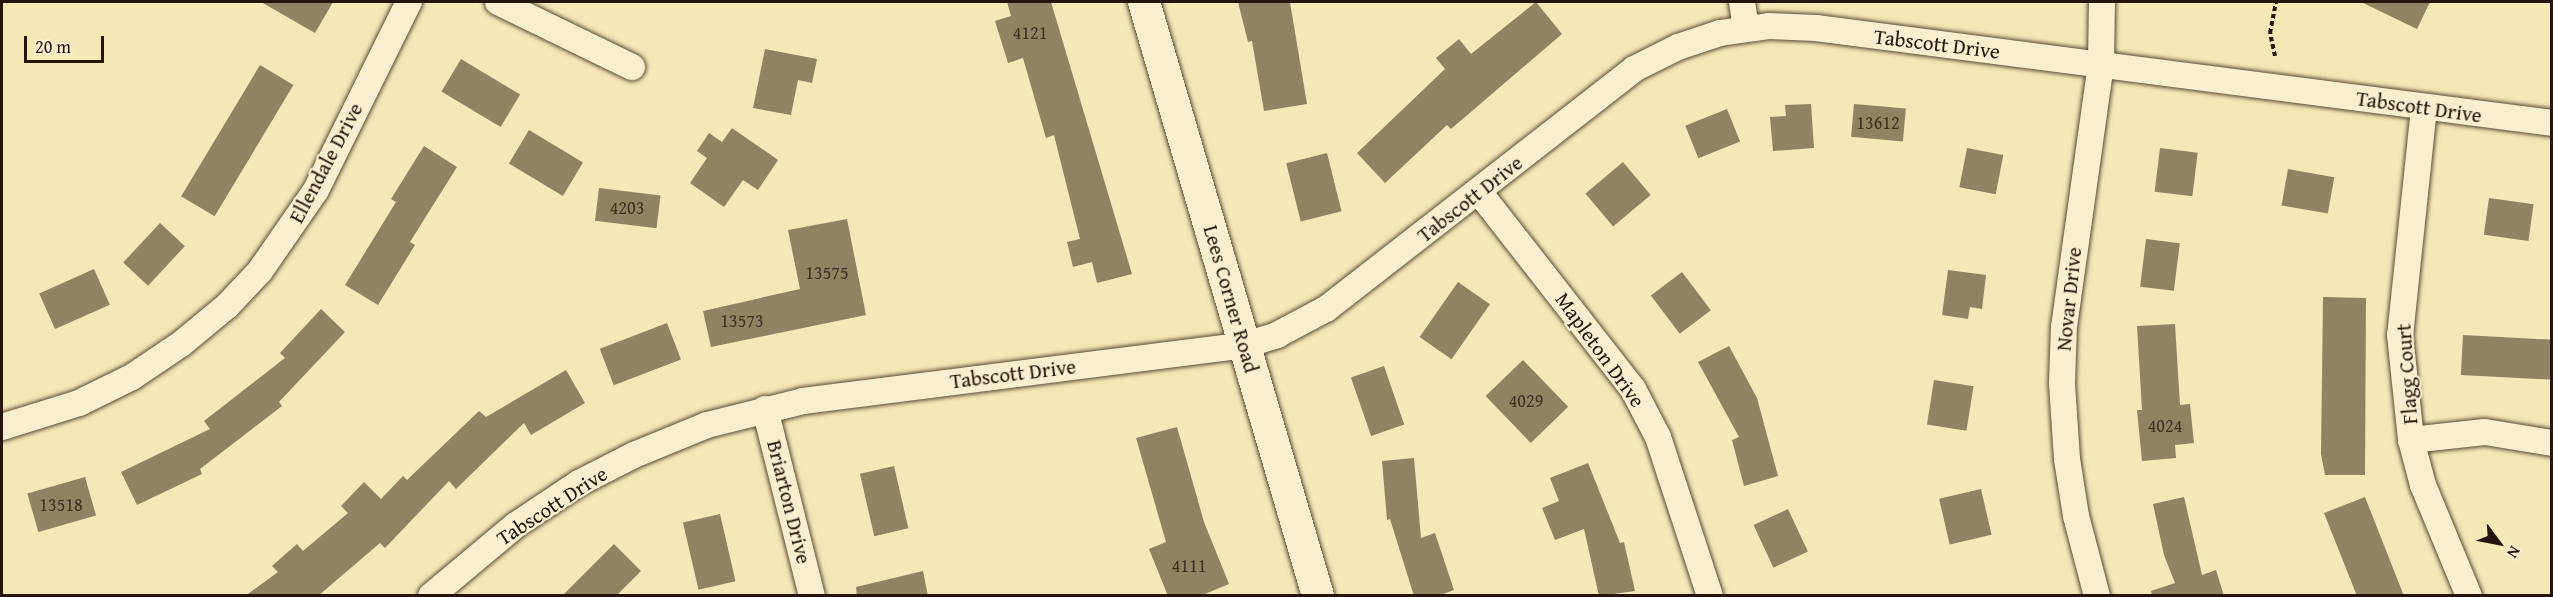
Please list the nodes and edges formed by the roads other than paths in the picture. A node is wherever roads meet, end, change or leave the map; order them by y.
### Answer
1 (409, 2) edge
2 (498, 2) edge
3 (1144, 2) edge
4 (1742, 2) edge
5 (2102, 2) edge
6 (1746, 28) junction
7 (2101, 64) junction
8 (632, 67) dead end
9 (2424, 108) junction
10 (2552, 123) edge
11 (1479, 192) junction
12 (1245, 345) junction
13 (765, 409) junction
14 (2, 427) edge
15 (2411, 440) junction
16 (2552, 443) edge
17 (431, 596) edge
18 (812, 596) edge
19 (1318, 596) edge
20 (1710, 596) edge
21 (2097, 596) edge
22 (2469, 596) edge

1 - 14 street, Ellendale Drive
2 - 8 street
3 - 12 street, Lees Corner Road
4 - 6 street
5 - 7 street, Novar Drive
6 - 7 street, Tabscott Drive
6 - 11 street, Tabscott Drive
7 - 9 street, Tabscott Drive
7 - 21 street, Novar Drive
9 - 10 street, Tabscott Drive
9 - 15 street, Flagg Court
11 - 12 street, Tabscott Drive
11 - 20 street, Mapleton Drive
12 - 13 street, Tabscott Drive
12 - 19 street, Lees Corner Road
13 - 17 street, Tabscott Drive
13 - 18 street, Briarton Drive
15 - 16 street
15 - 22 street, Flagg Court

